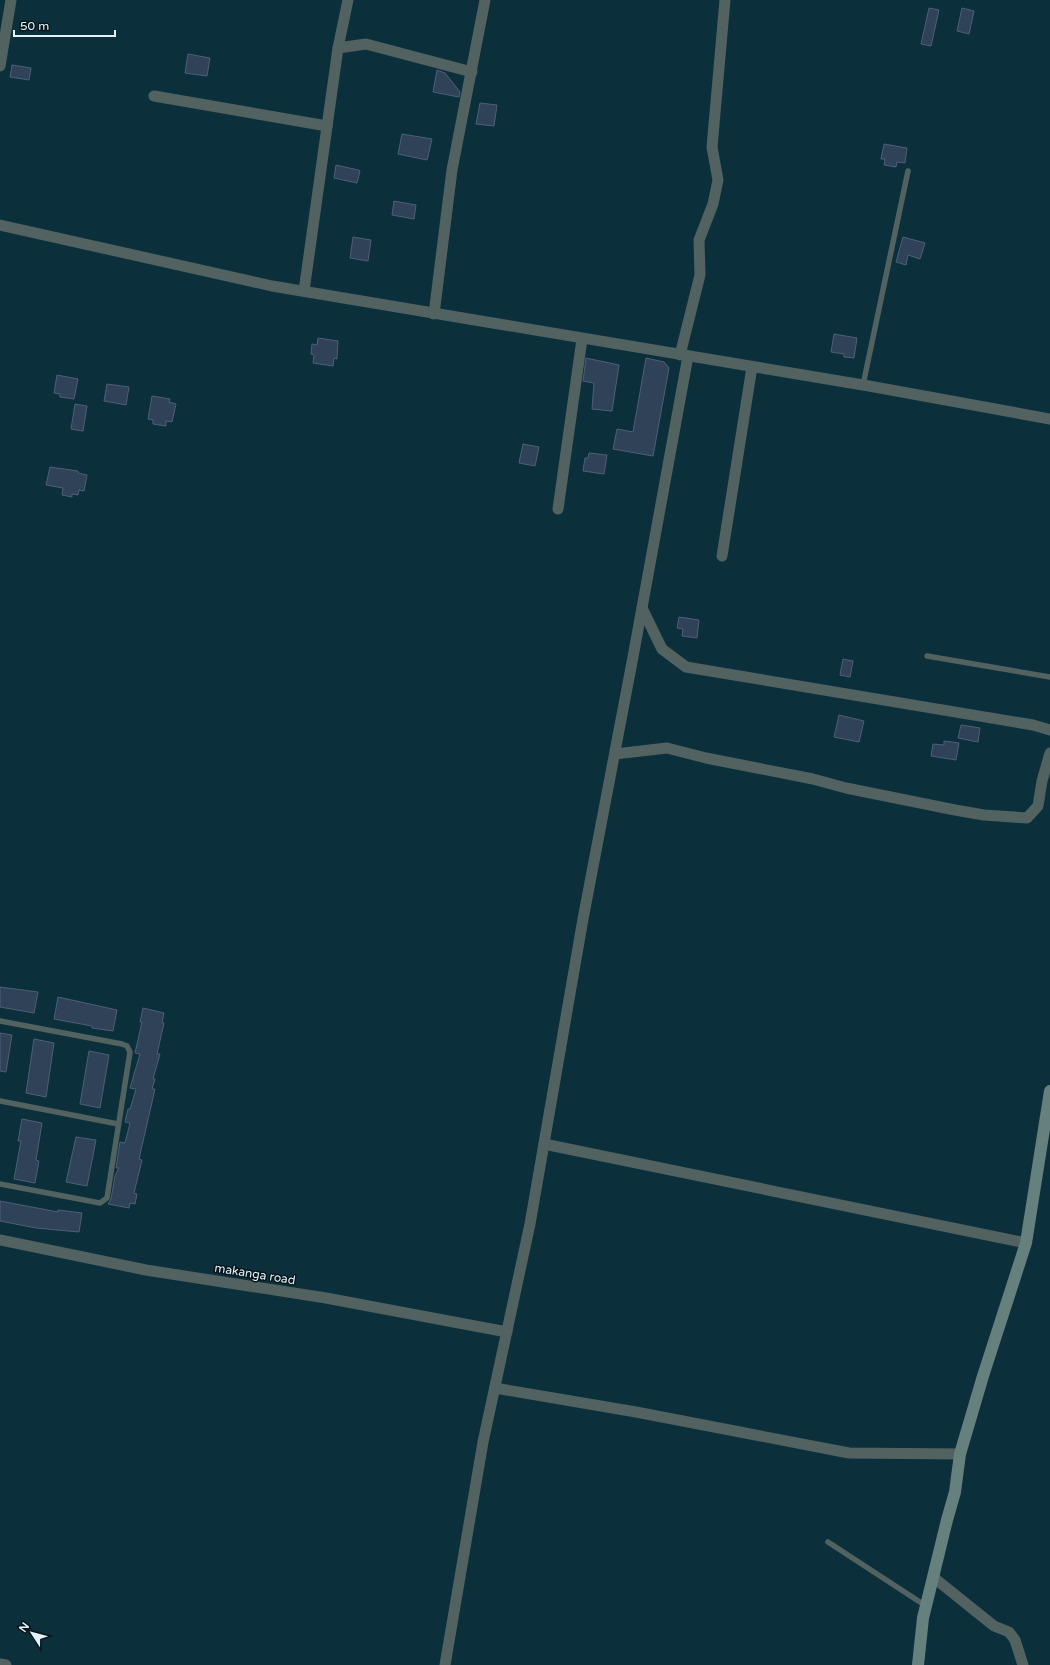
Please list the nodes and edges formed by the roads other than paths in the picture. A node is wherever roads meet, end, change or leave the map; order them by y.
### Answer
1 (11, 0) edge
2 (348, 0) edge
3 (484, 0) edge
4 (725, 0) edge
5 (338, 48) junction
6 (0, 66) edge
7 (472, 72) junction
8 (154, 96) dead end
9 (327, 126) junction
10 (908, 171) dead end
11 (0, 225) edge
12 (304, 291) junction
13 (434, 314) junction
14 (582, 339) junction
15 (684, 356) junction
16 (752, 367) junction
17 (863, 385) junction
18 (1050, 419) edge
19 (558, 509) dead end
20 (722, 556) dead end
21 (642, 608) junction
22 (927, 656) dead end
23 (1050, 677) edge
24 (1050, 730) edge
25 (1050, 753) edge
26 (615, 754) junction
27 (0, 1021) edge
28 (1050, 1091) edge
29 (0, 1101) edge
30 (118, 1124) junction
31 (544, 1144) junction
32 (0, 1184) edge
33 (0, 1240) edge
34 (1026, 1243) junction
35 (507, 1332) junction
36 (495, 1388) junction
37 (960, 1454) junction
38 (828, 1542) dead end
39 (933, 1577) junction
40 (926, 1606) junction
41 (0, 1664) edge
42 (6, 1665) edge
43 (445, 1665) edge
44 (918, 1665) edge
45 (1023, 1665) edge

1 - 6 street
2 - 5 street
3 - 7 street
4 - 15 street
5 - 7 street
5 - 9 street
7 - 13 street
8 - 9 street
9 - 12 street
10 - 17 lane
11 - 12 street
12 - 13 street
13 - 14 street
14 - 15 street
14 - 19 street
15 - 16 street
15 - 21 street
16 - 17 street
16 - 20 street
17 - 18 street
21 - 24 street
21 - 26 street
22 - 23 lane
25 - 26 street
26 - 31 street
27 - 30 lane
28 - 34 street
29 - 30 lane
30 - 32 lane
31 - 34 street
31 - 35 street
33 - 35 street, makanga road
34 - 37 street
35 - 36 street
36 - 37 street
36 - 43 street
37 - 39 street
38 - 40 lane
39 - 40 street
39 - 45 street
40 - 44 street
41 - 42 street

